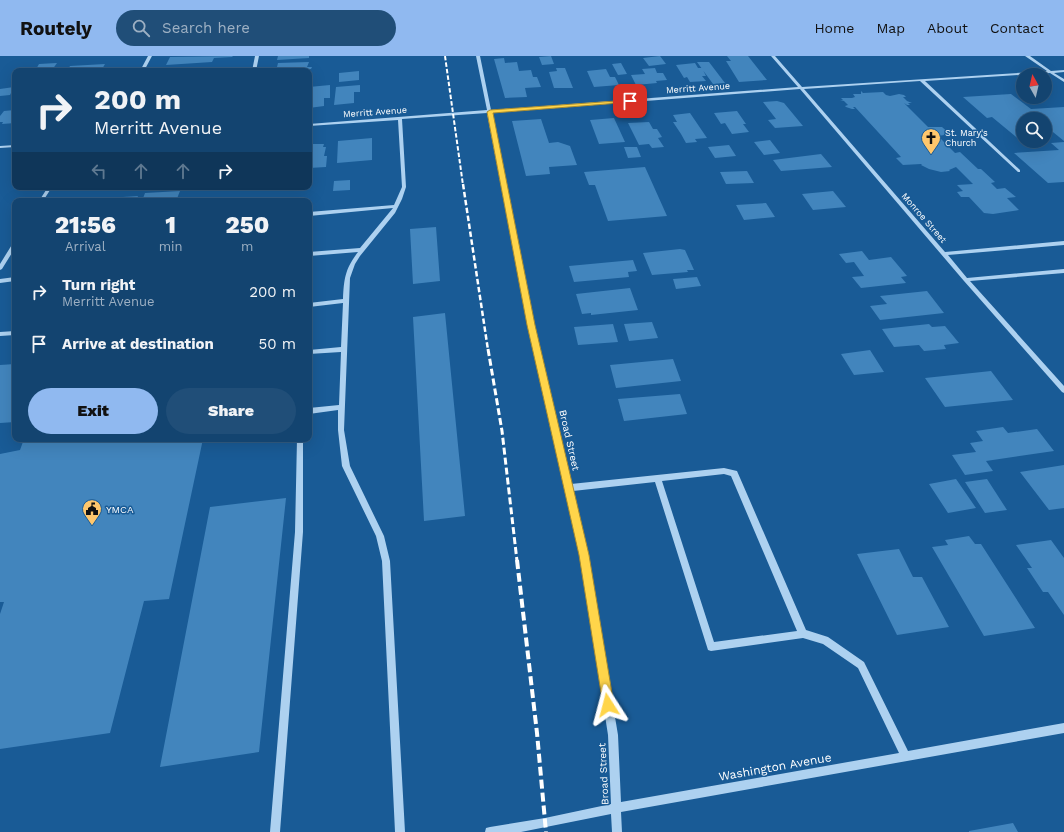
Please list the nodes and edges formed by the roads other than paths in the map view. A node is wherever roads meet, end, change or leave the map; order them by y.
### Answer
1 (150, 56) edge
2 (257, 56) edge
3 (478, 56) edge
4 (773, 56) edge
5 (1027, 56) edge
6 (144, 68) edge
7 (255, 68) edge
8 (1044, 68) edge
9 (1064, 71) edge
10 (1052, 72) edge
11 (1052, 73) edge
12 (1016, 74) edge
13 (921, 80) junction
14 (1064, 82) edge
15 (801, 88) junction
16 (490, 112) junction
17 (400, 119) junction
18 (312, 125) edge
19 (12, 146) edge
20 (0, 147) edge
21 (1018, 172) dead end
22 (396, 206) junction
23 (312, 214) edge
24 (1064, 243) edge
25 (12, 249) edge
26 (362, 250) junction
27 (312, 254) edge
28 (944, 254) junction
29 (0, 268) edge
30 (1064, 271) edge
31 (12, 279) edge
32 (966, 280) junction
33 (0, 281) edge
34 (346, 301) junction
35 (312, 305) edge
36 (12, 333) edge
37 (0, 334) edge
38 (344, 349) junction
39 (312, 352) edge
40 (1064, 390) edge
41 (342, 408) junction
42 (312, 411) edge
43 (300, 442) edge
44 (657, 478) junction
45 (568, 488) junction
46 (803, 634) junction
47 (1064, 728) edge
48 (906, 757) junction
49 (617, 808) junction
50 (275, 832) edge
51 (400, 832) edge
52 (490, 832) edge
53 (617, 832) edge

1 - 6 street
2 - 7 street
3 - 16 street, Broad Street
4 - 15 street, Monroe Street
5 - 8 street
9 - 10 street, Merritt Avenue
11 - 14 street
12 - 13 street, Merritt Avenue
13 - 15 street, Merritt Avenue
13 - 21 street
15 - 16 street, Merritt Avenue
15 - 28 street, Monroe Street
16 - 17 street, Merritt Avenue
16 - 45 street, Broad Street
17 - 18 street, Merritt Avenue
17 - 22 street
19 - 20 street
22 - 23 street
22 - 26 street
24 - 28 street
25 - 29 street
26 - 27 street
26 - 34 street
28 - 32 street, Monroe Street
30 - 32 street
31 - 33 street
32 - 40 street, Monroe Street
34 - 35 street
34 - 38 street
36 - 37 street
38 - 39 street
38 - 41 street
41 - 42 street
41 - 51 street
43 - 50 street
44 - 45 street
44 - 46 street
44 - 46 street
45 - 49 street, Broad Street
46 - 48 street
47 - 48 street, Washington Avenue
48 - 49 street, Washington Avenue
49 - 52 street, Washington Avenue
49 - 53 street, Broad Street

